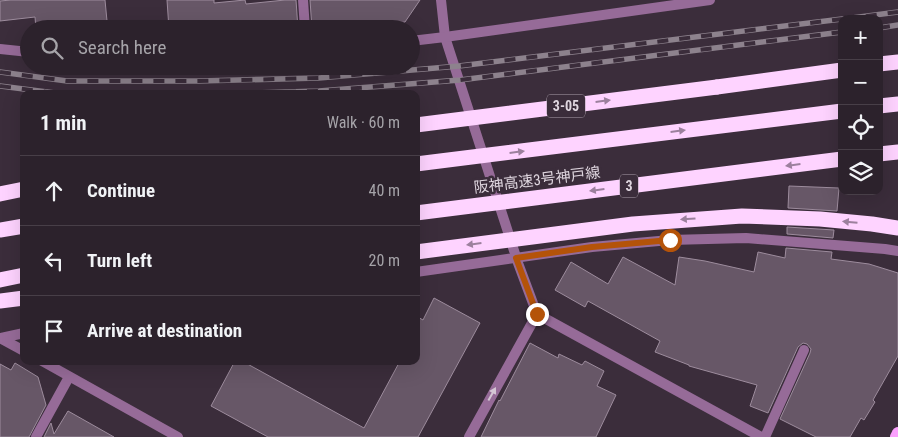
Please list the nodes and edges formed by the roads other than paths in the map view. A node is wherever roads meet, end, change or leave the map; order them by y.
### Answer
1 (303, 0) edge
2 (441, 0) edge
3 (710, 0) edge
4 (304, 20) edge
5 (445, 37) junction
6 (420, 40) edge
7 (0, 49) edge
8 (20, 51) edge
9 (898, 62) edge
10 (883, 64) edge
11 (838, 71) edge
12 (898, 104) edge
13 (883, 106) edge
14 (838, 111) edge
15 (420, 124) edge
16 (898, 152) edge
17 (883, 154) edge
18 (838, 160) edge
19 (420, 164) edge
20 (20, 190) edge
21 (0, 194) edge
22 (420, 213) edge
23 (20, 227) edge
24 (898, 228) edge
25 (0, 230) edge
26 (420, 251) edge
27 (898, 251) edge
28 (516, 258) junction
29 (420, 271) edge
30 (20, 276) edge
31 (0, 280) edge
32 (20, 298) edge
33 (0, 301) edge
34 (537, 314) junction
35 (20, 334) edge
36 (0, 338) edge
37 (20, 349) edge
38 (804, 350) dead end
39 (49, 365) edge
40 (69, 377) junction
41 (898, 432) edge
42 (36, 437) edge
43 (178, 437) edge
44 (469, 437) edge
45 (761, 437) edge
46 (765, 437) edge
47 (896, 437) edge

1 - 4 street
2 - 5 street
3 - 5 street
5 - 6 street
5 - 28 street
7 - 8 street
9 - 10 highway
15 -> 11 highway, 3-05, bridge
12 - 13 highway
19 -> 14 highway, 阪神高速3号神戸線, bridge
16 - 17 highway
18 -> 22 highway, 阪神高速3号神戸線 / 3, bridge
20 - 21 highway
23 - 25 highway
24 -> 26 highway, bridge
27 - 28 street
28 - 29 street
28 - 34 street
30 - 31 highway
32 - 33 highway
44 -> 34 street
34 - 45 street
35 - 36 street
36 - 37 street
38 - 46 street
39 - 40 street
40 - 42 street
40 - 43 street
41 - 47 main road

